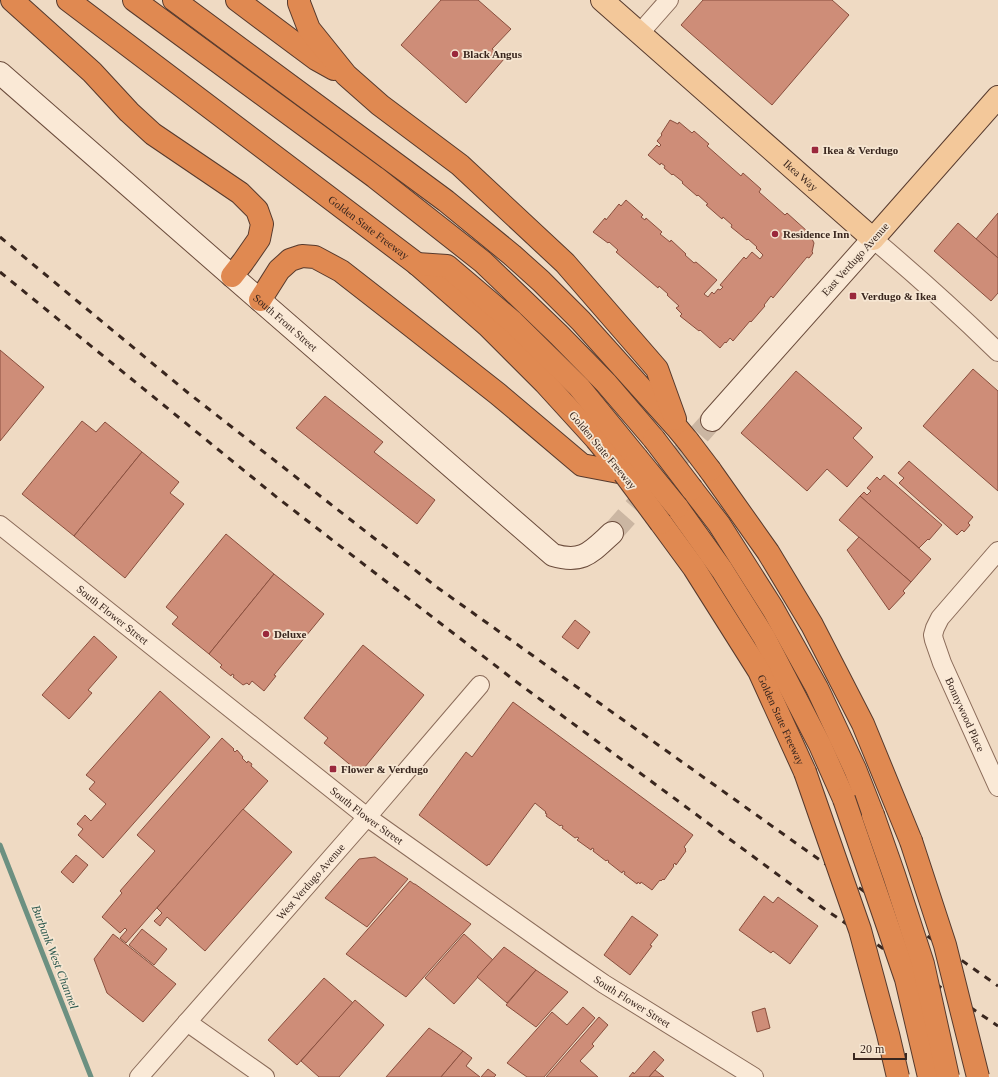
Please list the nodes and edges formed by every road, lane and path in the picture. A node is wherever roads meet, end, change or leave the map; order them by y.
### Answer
1 (12, 0) edge
2 (68, 0) edge
3 (134, 0) edge
4 (174, 0) edge
5 (237, 0) edge
6 (299, 0) edge
7 (602, 0) edge
8 (669, 0) edge
9 (639, 34) junction
10 (0, 73) edge
11 (346, 76) junction
12 (998, 97) edge
13 (873, 239) junction
14 (232, 276) junction
15 (260, 300) junction
16 (998, 352) edge
17 (712, 420) tunnel mouth
18 (674, 422) junction
19 (630, 466) junction
20 (0, 525) edge
21 (612, 533) tunnel mouth
22 (998, 551) edge
23 (480, 685) dead end
24 (998, 787) edge
25 (367, 817) junction
26 (187, 1022) junction
27 (138, 1077) edge
28 (265, 1077) edge
29 (754, 1077) edge
30 (898, 1077) edge
31 (929, 1077) edge
32 (948, 1077) edge
33 (978, 1077) edge

1 - 14 highway
2 - 19 highway, Golden State Freeway
3 - 32 highway, bridge
4 - 18 highway
5 - 11 highway
6 - 11 highway
7 - 9 main road, Ikea Way
8 - 9 street
9 - 13 main road, Ikea Way
10 - 14 main road, South Front Street
11 - 18 highway
12 - 13 main road, East Verdugo Avenue
13 - 16 street, Ikea Way
13 - 17 main road, East Verdugo Avenue
14 - 15 main road, South Front Street
15 - 19 highway
15 - 21 main road, South Front Street
18 - 33 highway, bridge
19 - 30 highway, Golden State Freeway, bridge
19 - 31 highway, bridge
20 - 25 street, South Flower Street
22 - 24 street, Bonnywood Place
23 - 25 street, West Verdugo Avenue
25 - 26 street, West Verdugo Avenue
25 - 29 street, South Flower Street
26 - 27 street, West Verdugo Avenue
26 - 28 street

